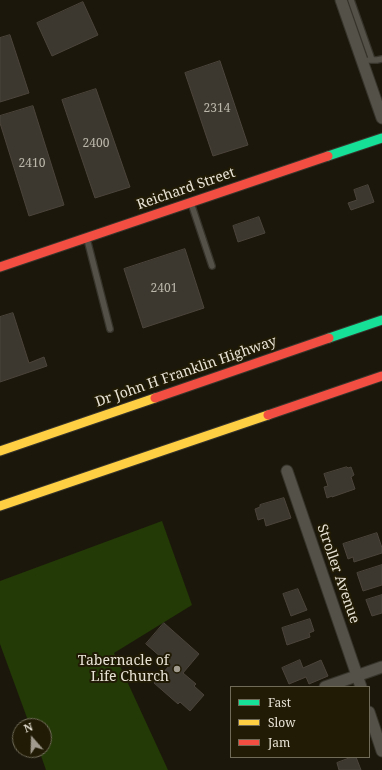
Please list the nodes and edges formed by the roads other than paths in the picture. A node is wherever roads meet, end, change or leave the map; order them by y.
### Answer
1 (341, 0) edge
2 (351, 0) edge
3 (361, 58) junction
4 (382, 59) edge
5 (372, 60) junction
6 (382, 118) edge
7 (382, 138) edge
8 (191, 203) junction
9 (87, 238) junction
10 (212, 266) dead end
11 (0, 267) edge
12 (382, 320) edge
13 (110, 329) dead end
14 (382, 376) edge
15 (0, 451) edge
16 (287, 472) dead end
17 (0, 506) edge
18 (382, 667) edge
19 (357, 676) junction
20 (328, 686) edge
21 (361, 686) edge
22 (370, 715) edge
23 (382, 751) edge

1 - 3 street
2 - 5 lane
3 - 5 lane
3 - 6 street
4 - 5 lane
7 - 8 main road, Reichard Street
8 - 9 main road, Reichard Street
8 - 10 lane
9 - 11 main road, Reichard Street
9 - 13 lane
12 - 15 main road, Dr John H Franklin Highway
14 - 17 main road
16 - 19 street, Stroller Avenue
18 - 19 street
19 - 20 street
19 - 21 street, Stroller Avenue
22 - 23 street

